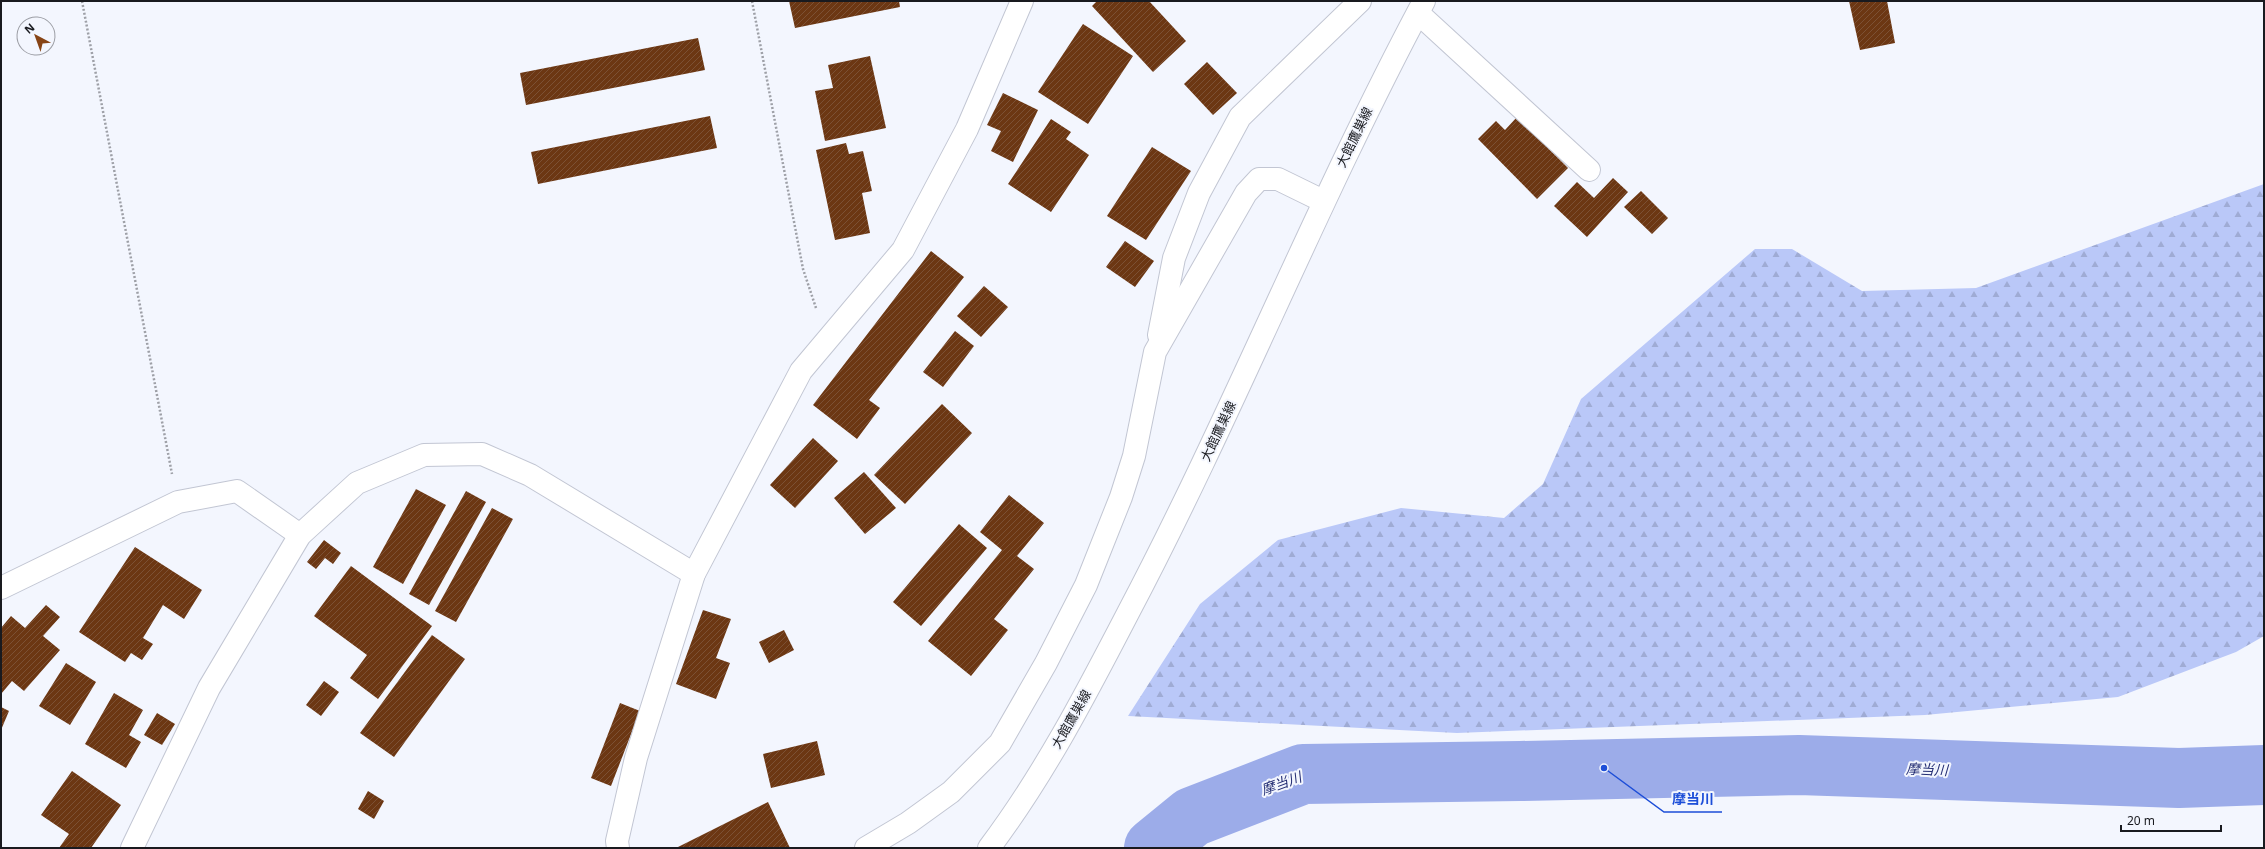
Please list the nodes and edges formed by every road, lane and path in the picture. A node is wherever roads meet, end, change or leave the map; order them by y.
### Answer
1 (82, 1) edge
2 (752, 1) edge
3 (1022, 1) edge
4 (1360, 1) edge
5 (1421, 7) edge
6 (1589, 170) dead end
7 (1323, 201) junction
8 (827, 341) junction
9 (1155, 352) junction
10 (178, 502) junction
11 (300, 535) junction
12 (694, 574) junction
13 (1, 588) edge
14 (132, 848) edge
15 (618, 848) edge
16 (866, 848) edge
17 (989, 848) edge

1 - 10 path
2 - 8 path
3 - 8 street
4 - 9 street
5 - 6 street
5 - 7 street, 大館鷹巣線
7 - 9 street
7 - 17 street, 大館鷹巣線
8 - 12 street
9 - 16 street
10 - 11 street
10 - 13 street
11 - 12 street
11 - 14 street
12 - 15 street

